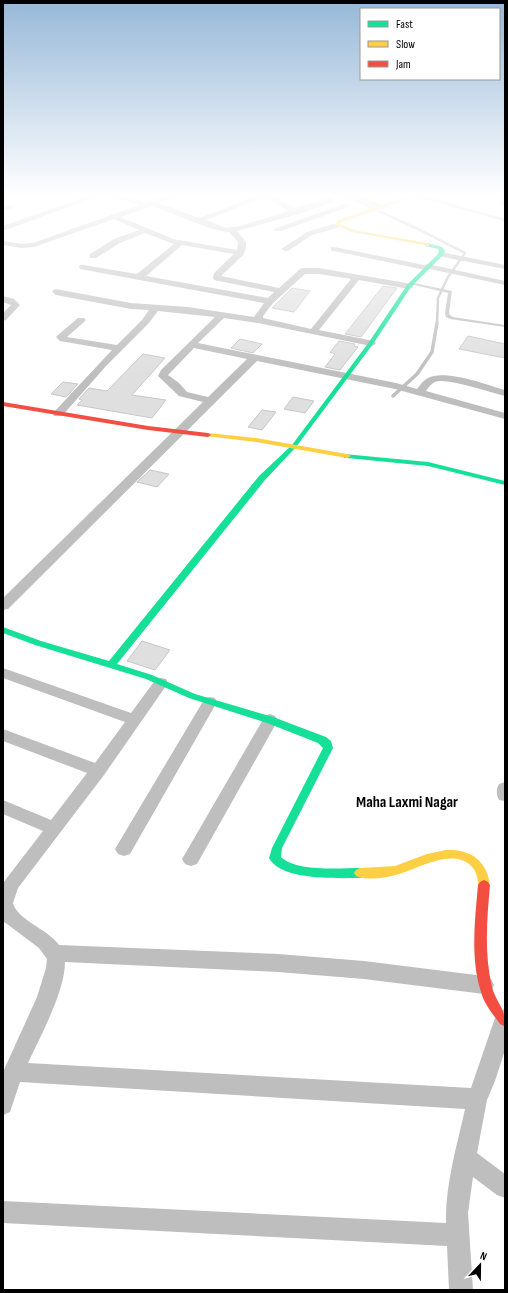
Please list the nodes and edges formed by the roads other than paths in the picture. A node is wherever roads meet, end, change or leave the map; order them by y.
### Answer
1 (96, 254) edge
2 (167, 254) edge
3 (239, 254) edge
4 (362, 254) edge
5 (441, 254) edge
6 (442, 254) edge
7 (93, 256) dead end
8 (83, 267) dead end
9 (427, 267) junction
10 (505, 267) edge
11 (139, 277) junction
12 (356, 278) junction
13 (504, 282) dead end
14 (411, 284) junction
15 (280, 291) junction
16 (56, 292) dead end
17 (3, 299) edge
18 (270, 301) junction
19 (156, 307) junction
20 (222, 315) junction
21 (3, 318) edge
22 (81, 320) dead end
23 (259, 320) junction
24 (505, 326) edge
25 (313, 332) junction
26 (371, 343) junction
27 (192, 345) junction
28 (118, 348) junction
29 (254, 358) junction
30 (347, 376) junction
31 (415, 391) junction
32 (505, 393) edge
33 (211, 401) junction
34 (3, 404) edge
35 (58, 414) junction
36 (505, 416) edge
37 (178, 432) junction
38 (294, 446) junction
39 (505, 483) edge
40 (3, 606) edge
41 (3, 630) edge
42 (110, 666) junction
43 (3, 673) edge
44 (161, 683) junction
45 (210, 702) junction
46 (135, 720) junction
47 (270, 720) junction
48 (3, 735) edge
49 (98, 771) junction
50 (505, 788) edge
51 (505, 795) edge
52 (3, 807) edge
53 (54, 828) junction
54 (124, 848) dead end
55 (191, 859) dead end
56 (4, 897) edge
57 (54, 953) junction
58 (484, 985) junction
59 (504, 1019) edge
60 (501, 1046) edge
61 (14, 1072) junction
62 (477, 1099) junction
63 (3, 1105) edge
64 (465, 1158) junction
65 (505, 1187) edge
66 (3, 1212) edge
67 (458, 1235) junction
68 (461, 1290) edge

1 - 7 street
2 - 11 street
3 - 15 street
4 - 9 street
5 - 9 street
6 - 10 street
8 - 11 street
9 - 13 street
9 - 14 street
11 - 18 street
12 - 14 street
12 - 15 street
12 - 25 street
14 - 24 lane
14 - 26 street
15 - 18 street
16 - 19 street
17 - 21 street
18 - 23 street
19 - 20 street
19 - 28 street
20 - 23 street
20 - 27 street
22 - 28 street
23 - 25 street
25 - 26 street
26 - 30 street
27 - 29 street
27 - 33 street
28 - 35 street
29 - 30 street
29 - 33 street
30 - 31 street
30 - 38 street
31 - 32 street
31 - 36 street
33 - 37 street
34 - 35 street
35 - 37 street
37 - 38 street
37 - 40 street
38 - 39 street
38 - 42 street
41 - 42 street
42 - 44 street
43 - 46 street
44 - 45 street
44 - 46 street
45 - 47 street
45 - 54 street
46 - 49 street
47 - 55 street
47 - 58 street
48 - 49 street
49 - 53 street
50 - 51 street
52 - 53 street
53 - 56 street
56 - 57 street
57 - 58 street
57 - 61 street
58 - 59 street
59 - 60 street
60 - 62 street
61 - 62 street
61 - 63 street
62 - 64 street
64 - 65 street
64 - 67 street
66 - 67 street
67 - 68 street

